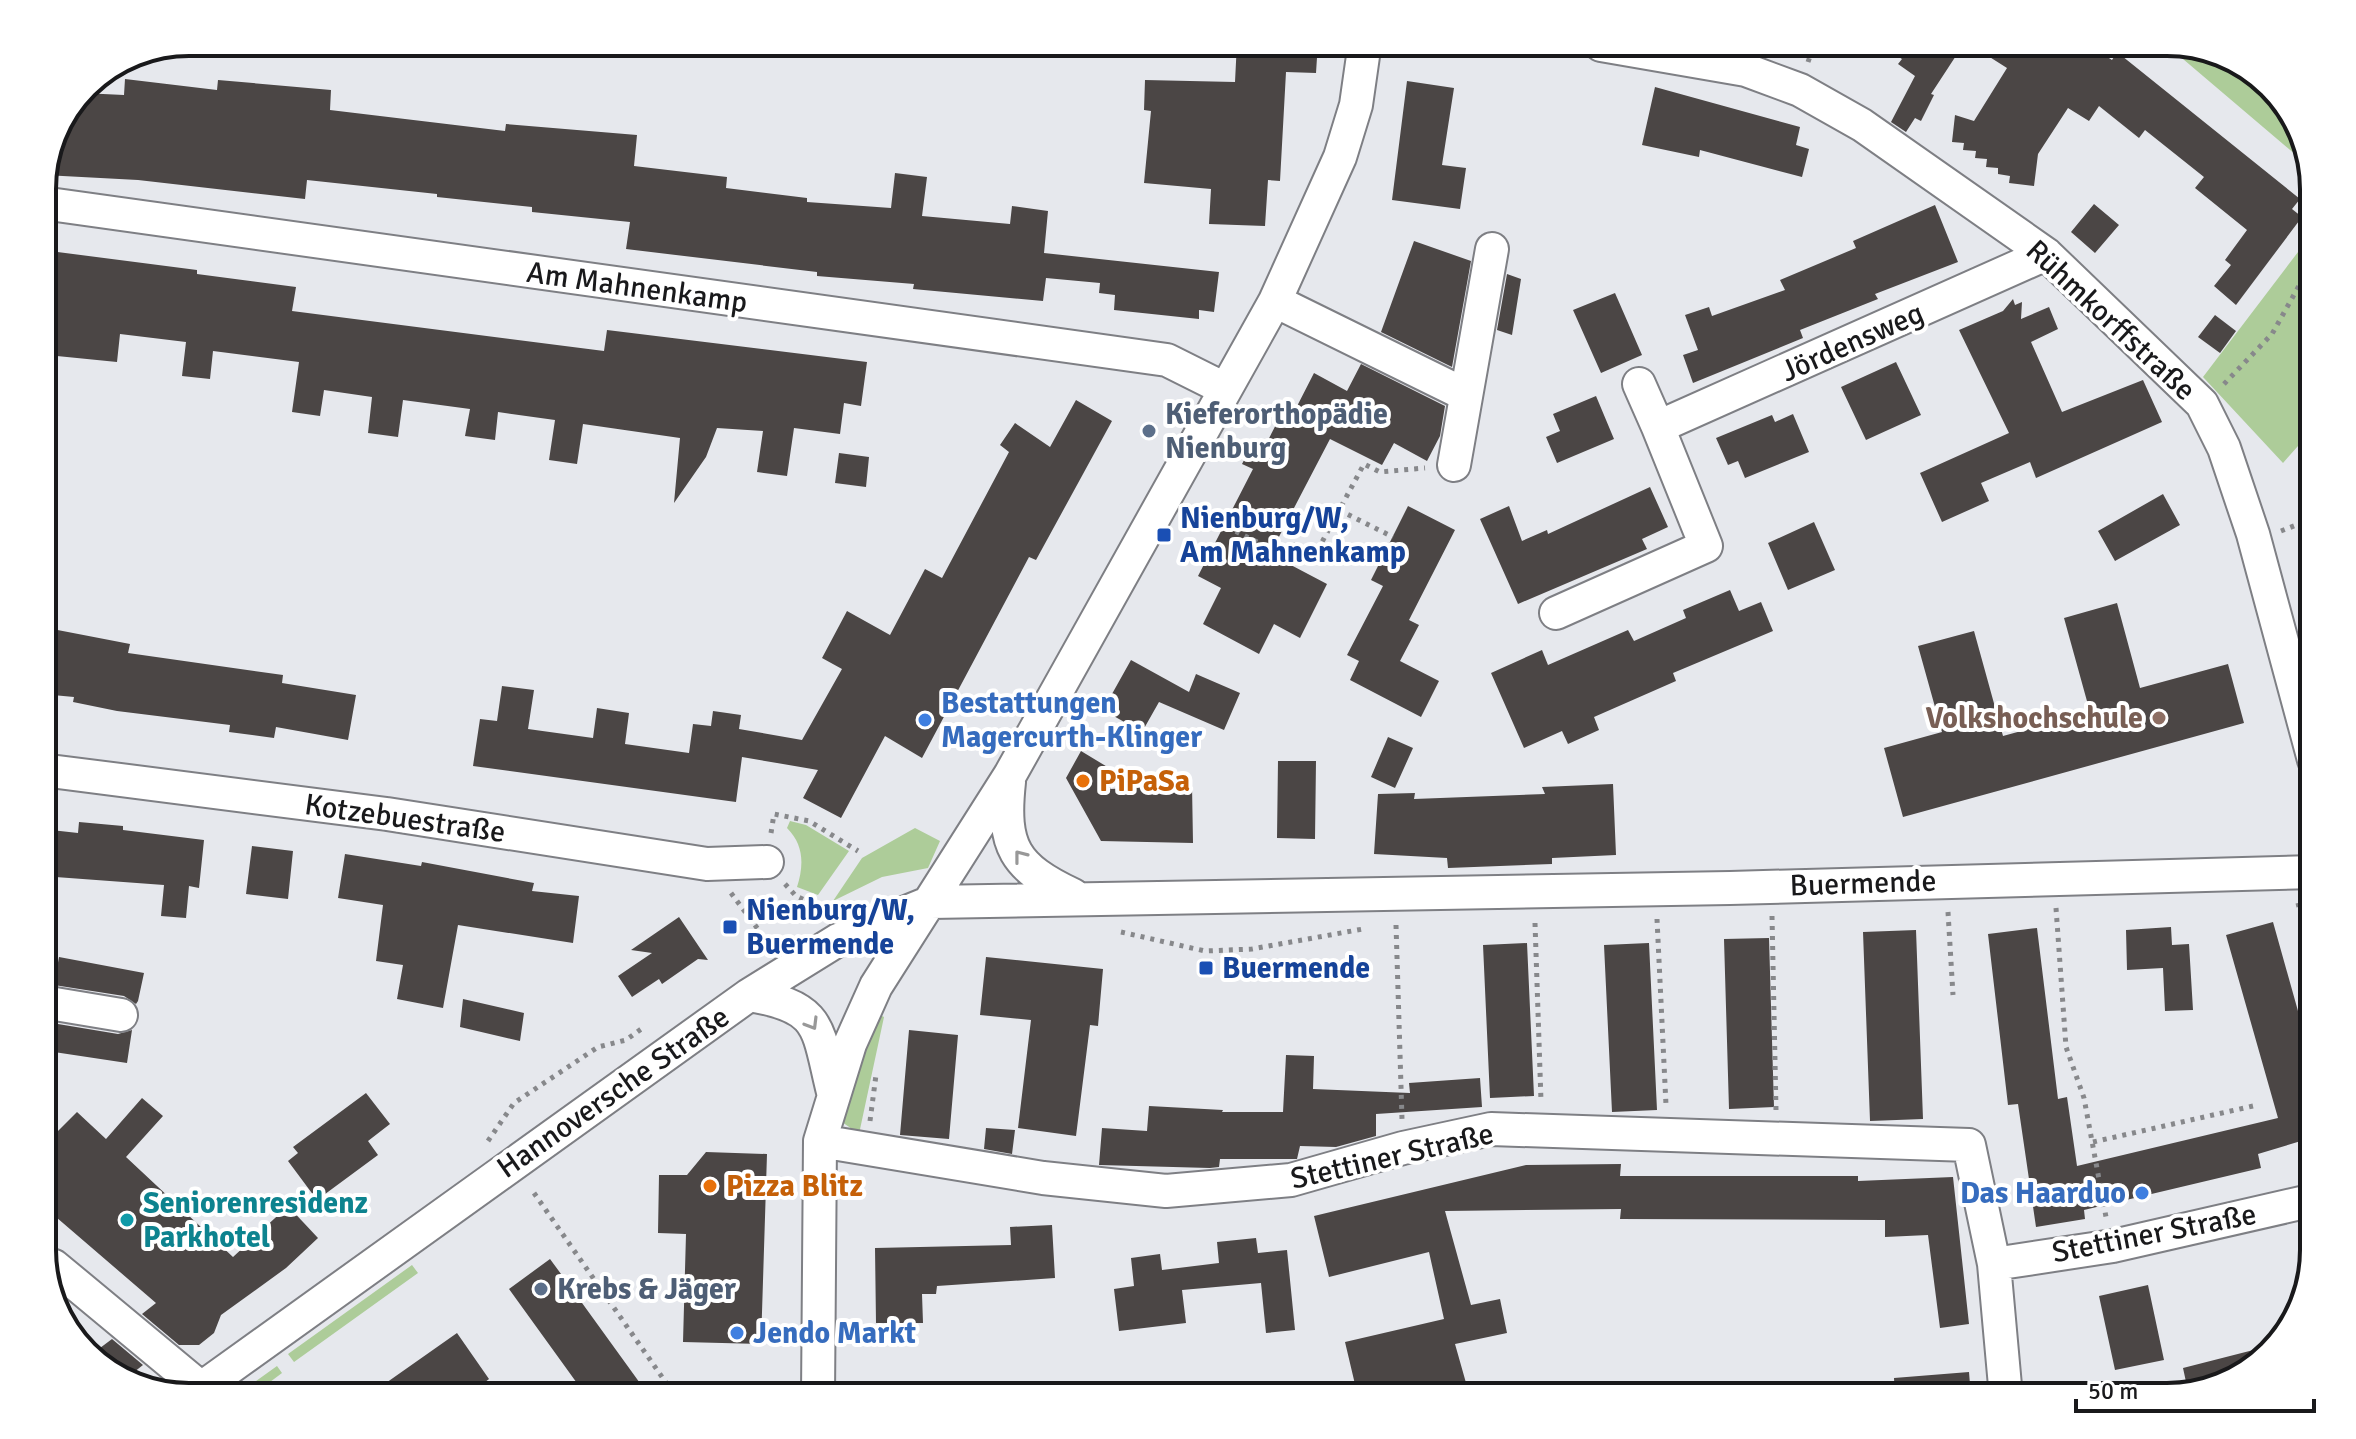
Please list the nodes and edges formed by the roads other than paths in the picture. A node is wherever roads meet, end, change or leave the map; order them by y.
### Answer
1 (1363, 56) edge
2 (1665, 56) edge
3 (56, 205) edge
4 (1492, 249) dead end
5 (2046, 254) junction
6 (1275, 301) junction
7 (1639, 384) dead end
8 (1225, 389) junction
9 (1466, 395) junction
10 (1658, 427) junction
11 (1454, 465) road end
12 (1556, 613) dead end
13 (2300, 708) edge
14 (56, 772) edge
15 (1010, 775) junction
16 (767, 862) road end
17 (2300, 883) edge
18 (1083, 899) junction
19 (931, 902) junction
20 (749, 995) junction
21 (56, 1004) edge
22 (121, 1015) dead end
23 (833, 1092) junction
24 (820, 1141) junction
25 (2300, 1203) edge
26 (1994, 1264) junction
27 (58, 1269) edge
28 (184, 1383) edge
29 (209, 1383) edge
30 (818, 1383) edge
31 (2005, 1383) edge

1 - 6 street
2 - 5 street, Rühmkorffstraße
3 - 8 street, Am Mahnenkamp
4 - 9 street
5 - 10 street, Jördensweg
5 - 13 street, Rühmkorffstraße
6 - 8 street
6 - 9 street
7 - 10 street
8 - 15 street
9 - 11 street
10 - 12 street
14 - 16 street, Kotzebuestraße
18 -> 15 street
15 - 19 street
17 - 18 street, Buermende
18 - 19 street, Buermende
19 - 20 street, Hannoversche Straße
19 - 23 street
20 -> 23 street
20 - 29 street, Hannoversche Straße
21 - 22 street
23 - 24 street
24 - 26 street, Stettiner Straße
24 - 30 street
25 - 26 street, Stettiner Straße
26 - 31 street
27 - 28 street

